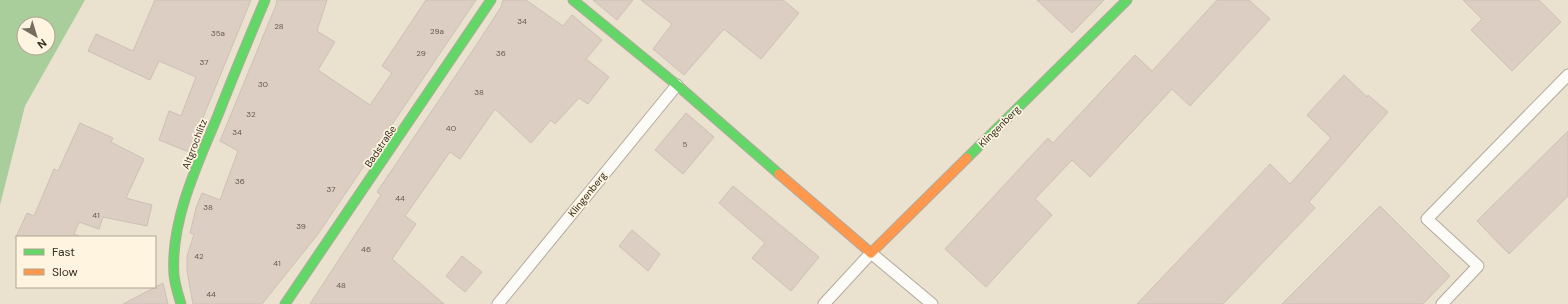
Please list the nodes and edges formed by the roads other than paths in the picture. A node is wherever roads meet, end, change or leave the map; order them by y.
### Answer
1 (265, 0) edge
2 (491, 0) edge
3 (573, 0) edge
4 (1127, 0) edge
5 (1568, 75) edge
6 (677, 85) junction
7 (871, 253) junction
8 (180, 304) edge
9 (285, 304) edge
10 (498, 304) edge
11 (824, 304) edge
12 (932, 304) edge
13 (1442, 304) edge

1 - 8 street, Altgrochlitz
2 - 9 street, Badstraße
3 - 6 street
4 - 7 street, Klingenberg
5 - 13 lane
6 - 7 street
6 - 10 lane, Klingenberg
7 - 11 lane, Klingenberg
7 - 12 lane

